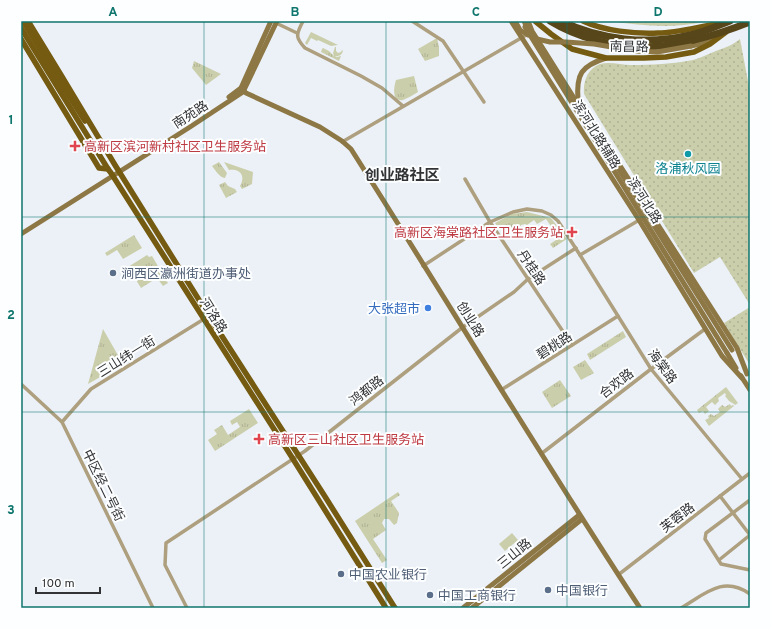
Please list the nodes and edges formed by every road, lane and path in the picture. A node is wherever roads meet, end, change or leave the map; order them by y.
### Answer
1 (22, 21) edge
2 (28, 21) edge
3 (303, 21) edge
4 (412, 21) edge
5 (511, 21) edge
6 (515, 21) edge
7 (523, 21) edge
8 (528, 21) edge
9 (535, 21) edge
10 (550, 21) edge
11 (561, 21) edge
12 (583, 21) edge
13 (275, 22) edge
14 (727, 22) edge
15 (750, 22) edge
16 (21, 28) edge
17 (727, 31) junction
18 (297, 33) junction
19 (530, 33) junction
20 (522, 37) junction
21 (21, 39) edge
22 (606, 58) junction
23 (463, 71) junction
24 (241, 91) junction
25 (578, 100) junction
26 (484, 102) dead end
27 (403, 106) junction
28 (78, 120) junction
29 (101, 142) junction
30 (342, 142) junction
31 (118, 170) junction
32 (111, 173) junction
33 (464, 179) dead end
34 (650, 214) junction
35 (639, 220) junction
36 (490, 222) junction
37 (21, 230) edge
38 (21, 234) edge
39 (576, 248) junction
40 (580, 255) junction
41 (423, 266) junction
42 (528, 279) junction
43 (618, 316) junction
44 (206, 318) junction
45 (462, 328) junction
46 (705, 329) junction
47 (572, 345) junction
48 (651, 369) junction
49 (749, 376) edge
50 (742, 378) junction
51 (21, 384) edge
52 (501, 390) junction
53 (750, 390) edge
54 (62, 422) junction
55 (541, 454) junction
56 (296, 458) junction
57 (750, 474) edge
58 (742, 479) junction
59 (720, 496) junction
60 (750, 500) edge
61 (733, 513) junction
62 (580, 518) junction
63 (750, 535) edge
64 (719, 560) junction
65 (750, 570) edge
66 (617, 575) junction
67 (750, 594) edge
68 (153, 608) edge
69 (187, 608) edge
70 (386, 608) edge
71 (394, 608) edge
72 (463, 608) edge
73 (472, 608) edge
74 (638, 608) edge
75 (681, 608) edge

1 - 28 main road
2 - 29 main road, 河洛路
3 - 18 street
4 - 23 street
5 - 20 main road, 滨河北路辅路
6 - 17 main road, bridge
7 - 19 main road, 滨河北路辅路
7 - 50 main road, 滨河北路, bridge
8 - 49 main road, 滨河北路, bridge
9 - 22 main road, 南昌路
10 - 17 highway
11 - 14 highway
12 - 14 main road, 南昌路
13 - 18 street
13 - 24 main road
15 - 17 highway
16 - 28 main road
17 - 22 main road, 南昌路
18 - 27 street
19 - 20 street
19 - 25 main road, 滨河北路辅路
20 - 23 street
20 - 35 main road, 滨河北路辅路
21 - 28 main road, 河洛路
22 - 25 main road
23 - 26 street
23 - 27 street
24 - 30 main road, 创业路
24 - 31 main road, 南苑路
25 - 34 main road, 滨河北路辅路
27 - 30 street
28 - 29 main road, 河洛路
28 - 32 main road, 河洛路
29 - 31 main road, 河洛路
30 - 41 main road, 创业路
31 - 32 main road, 南苑路
31 - 44 main road, 河洛路
32 - 37 main road, 南苑路
32 - 38 main road, 南苑路
32 - 44 main road, 河洛路
33 - 36 street, 丹桂路
34 - 35 street
34 - 49 main road, 滨河北路辅路
35 - 40 street
35 - 46 main road, 滨河北路辅路
36 - 39 street, 海棠路
36 - 41 street, 海棠路
36 - 42 street, 丹桂路
39 - 40 street, 海棠路
39 - 42 street, 鸿都路
40 - 43 street, 海棠路
41 - 45 main road, 创业路
42 - 45 street, 鸿都路
42 - 47 street, 丹桂路
43 - 47 street, 碧桃路
43 - 48 street, 海棠路
44 - 54 street, 三山纬一街
44 - 56 main road, 河洛路
45 - 52 main road, 创业路
45 - 56 street, 鸿都路
46 - 48 street, 合欢路
46 - 50 main road, 滨河北路辅路
47 - 52 street, 碧桃路
48 - 55 street, 合欢路
48 - 58 street, 海棠路
50 - 53 main road, 滨河北路
51 - 54 street, 中区经二号街
52 - 55 main road, 创业路
54 - 68 street, 中区经二号街
55 - 62 main road, 创业路
56 - 69 street, 鸿都路
56 - 70 main road, 河洛路
56 - 71 main road, 河洛路
57 - 58 street, 芙蓉路
58 - 59 street, 芙蓉路
59 - 61 street
59 - 66 street, 芙蓉路
60 - 61 street
61 - 63 street
61 - 64 street
62 - 66 main road, 创业路
62 - 72 main road, 三山路
62 - 73 main road, 三山路
63 - 64 street
64 - 65 street
66 - 74 main road, 创业路
67 - 75 street

